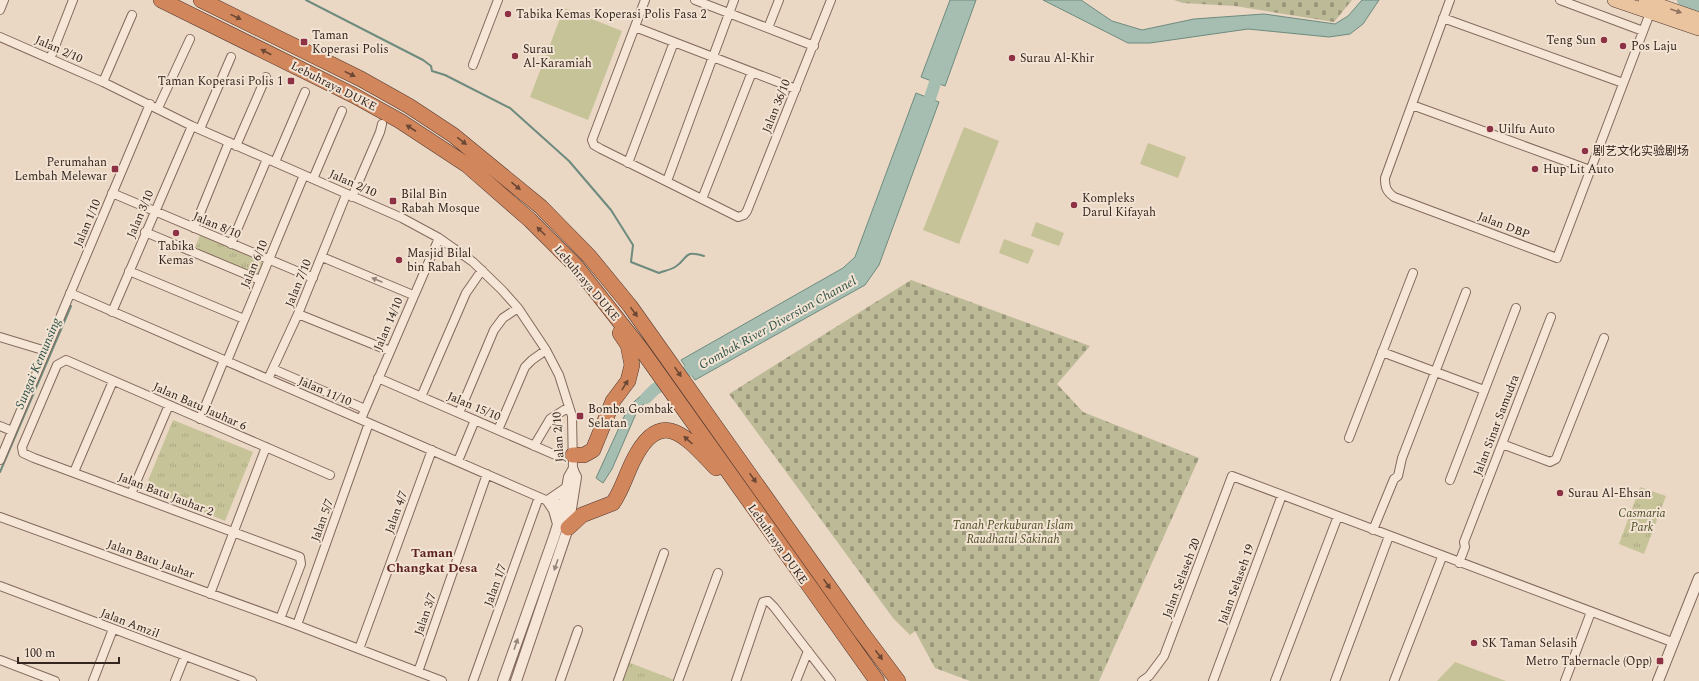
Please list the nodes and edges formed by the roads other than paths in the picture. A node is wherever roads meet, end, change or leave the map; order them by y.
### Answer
1 (4, 0) edge
2 (73, 0) edge
3 (161, 0) edge
4 (201, 0) edge
5 (498, 0) edge
6 (645, 0) edge
7 (695, 0) edge
8 (734, 0) edge
9 (779, 0) edge
10 (831, 0) edge
11 (1450, 0) edge
12 (1560, 0) edge
13 (1614, 0) edge
14 (1648, 6) edge
15 (0, 10) edge
16 (729, 13) junction
17 (132, 15) dead end
18 (1443, 18) junction
19 (1699, 19) edge
20 (635, 27) junction
21 (768, 28) junction
22 (1699, 29) edge
23 (1643, 31) junction
24 (0, 37) edge
25 (190, 39) dead end
26 (674, 42) junction
27 (814, 46) junction
28 (713, 57) junction
29 (230, 58) dead end
30 (50, 59) junction
31 (473, 66) dead end
32 (752, 72) junction
33 (266, 77) dead end
34 (103, 82) junction
35 (1623, 83) junction
36 (796, 89) junction
37 (305, 92) dead end
38 (150, 104) junction
39 (1412, 105) junction
40 (158, 108) junction
41 (342, 111) dead end
42 (382, 124) dead end
43 (192, 126) junction
44 (200, 129) junction
45 (233, 144) junction
46 (267, 159) junction
47 (275, 162) junction
48 (628, 163) junction
49 (1590, 170) junction
50 (304, 176) junction
51 (313, 179) junction
52 (667, 181) junction
53 (112, 193) junction
54 (349, 196) junction
55 (702, 199) junction
56 (154, 211) junction
57 (194, 228) junction
58 (145, 232) junction
59 (439, 238) junction
60 (231, 244) junction
61 (322, 257) junction
62 (269, 261) junction
63 (482, 270) junction
64 (129, 271) junction
65 (1413, 272) dead end
66 (313, 278) junction
67 (260, 280) junction
68 (1466, 292) dead end
69 (70, 293) junction
70 (597, 294) junction
71 (413, 295) junction
72 (518, 308) junction
73 (1516, 308) dead end
74 (112, 312) junction
75 (298, 314) junction
76 (1551, 317) dead end
77 (244, 319) junction
78 (0, 337) edge
79 (1604, 338) dead end
80 (546, 350) junction
81 (46, 351) junction
82 (390, 351) junction
83 (1382, 352) junction
84 (226, 361) junction
85 (273, 369) junction
86 (1435, 372) junction
87 (378, 378) junction
88 (268, 379) junction
89 (113, 381) junction
90 (1484, 390) junction
91 (421, 397) junction
92 (169, 405) junction
93 (569, 407) junction
94 (365, 409) junction
95 (459, 413) junction
96 (200, 419) junction
97 (361, 419) junction
98 (475, 420) junction
99 (370, 423) junction
100 (0, 426) edge
101 (498, 430) junction
102 (12, 431) junction
103 (1349, 438) dead end
104 (1502, 444) junction
105 (534, 446) junction
106 (266, 447) junction
107 (432, 450) junction
108 (23, 453) joint
109 (0, 460) edge
110 (458, 461) junction
111 (568, 461) junction
112 (74, 472) junction
113 (487, 474) junction
114 (330, 475) dead end
115 (1450, 480) dead end
116 (567, 488) junction
117 (131, 494) junction
118 (1282, 495) junction
119 (745, 497) junction
120 (544, 499) junction
121 (568, 506) junction
122 (592, 510) junction
123 (1338, 516) junction
124 (0, 517) edge
125 (563, 526) junction
126 (1373, 530) junction
127 (233, 533) junction
128 (1390, 536) junction
129 (664, 553) dead end
130 (1442, 556) junction
131 (1456, 562) junction
132 (718, 573) dead end
133 (1699, 578) edge
134 (0, 586) edge
135 (210, 594) junction
136 (1591, 612) junction
137 (280, 619) junction
138 (832, 619) junction
139 (296, 625) junction
140 (113, 629) junction
141 (578, 630) dead end
142 (1672, 642) junction
143 (358, 649) junction
144 (808, 651) junction
145 (185, 656) junction
146 (0, 660) edge
147 (418, 672) junction
148 (55, 681) edge
149 (93, 681) edge
150 (175, 681) edge
151 (252, 681) edge
152 (442, 681) edge
153 (473, 681) edge
154 (503, 681) edge
155 (516, 681) edge
156 (560, 681) edge
157 (618, 681) edge
158 (678, 681) edge
159 (736, 681) edge
160 (796, 681) edge
161 (831, 681) edge
162 (866, 681) edge
163 (877, 681) edge
164 (898, 681) edge
165 (1142, 681) edge
166 (1213, 681) edge
167 (1275, 681) edge
168 (1335, 681) edge
169 (1394, 681) edge
170 (1565, 681) edge
171 (1658, 681) edge

1 - 15 street
2 - 30 street
70 -> 3 highway, Lebuhraya DUKE
4 -> 164 highway, Lebuhraya DUKE
5 - 31 street
6 - 20 street
7 - 16 street
8 - 16 street
9 - 21 street
10 - 27 street, Jalan 36/10
11 - 18 street, Jalan DBP
12 - 23 street
13 - 14 main road
14 -> 19 main road
14 - 22 main road
14 - 23 street, Jalan DBP
16 - 21 street
16 - 28 street
17 - 34 street
18 - 35 street
18 - 39 street, Jalan DBP
20 - 26 street
20 - 48 street
21 - 27 street
23 - 35 street, Jalan DBP
24 - 30 street, Jalan 2/10
25 - 40 street
26 - 28 street
26 - 48 street
27 - 36 street, Jalan 36/10
28 - 32 street
28 - 52 street
29 - 44 street
30 - 34 street, Jalan 2/10
32 - 36 street
32 - 55 street
33 - 45 street
34 - 38 street, Jalan 2/10
35 - 49 street, Jalan DBP
36 - 55 street, Jalan 36/10
37 - 47 street
38 - 40 street, Jalan 2/10
38 - 53 street, Jalan 1/10
39 - 49 street
39 - 49 street, Jalan DBP
40 - 43 street, Jalan 2/10
41 - 51 street
42 - 54 street, Jalan 7/10
43 - 44 street, Jalan 2/10
43 - 56 street, Jalan 3/10
44 - 45 street, Jalan 2/10
45 - 46 street, Jalan 2/10
45 - 57 street
46 - 47 street, Jalan 2/10
46 - 60 street
47 - 50 street, Jalan 2/10
48 - 52 street
50 - 51 street, Jalan 2/10
50 - 62 street, Jalan 6/10
51 - 54 street, Jalan 2/10
52 - 55 street
53 - 56 street, Jalan 8/10
53 - 69 street, Jalan 1/10
54 - 59 street, Jalan 2/10
54 - 61 street, Jalan 7/10
56 - 57 street, Jalan 8/10
56 - 58 street, Jalan 3/10
57 - 60 street, Jalan 8/10
58 - 64 street, Jalan 3/10
58 - 67 street
59 - 63 street, Jalan 2/10
59 - 71 street, Jalan 14/10
60 - 62 street, Jalan 8/10
61 - 66 street, Jalan 7/10
71 -> 61 street
62 - 66 street, Jalan 8/10
62 - 67 street, Jalan 6/10
63 - 72 street, Jalan 2/10
63 - 91 street
64 - 74 street, Jalan 3/10
64 - 77 street
65 - 83 street
66 - 75 street, Jalan 7/10
67 - 77 street, Jalan 6/10
68 - 86 street
69 - 74 street, Jalan 11/10
69 - 81 street, Jalan 1/10
111 -> 70 highway
70 - 119 highway, Lebuhraya DUKE
71 - 82 street, Jalan 14/10
72 - 80 street, Jalan 2/10
72 - 95 street
73 - 90 street
74 - 84 street, Jalan 11/10
75 - 82 street
75 - 85 street, Jalan 7/10
76 - 104 street, Jalan Sinar Samudra
77 - 84 street, Jalan 6/10
78 - 81 street
79 - 104 street
80 - 93 street, Jalan 2/10
80 - 101 street
81 - 102 street, Jalan 1/10
82 - 87 street, Jalan 14/10
83 - 86 street
83 - 103 street
84 - 88 street, Jalan 11/10
84 - 96 street, Jalan 6/10
85 - 88 street, Jalan 7/10
85 - 94 street
86 - 90 street
86 - 126 street
87 - 91 street, Jalan 15/10
87 - 94 street, Jalan 14/10
88 - 97 street, Jalan 11/10
89 - 92 street, Jalan Batu Jauhar 6
89 - 108 street, Jalan Batu Jauhar 6
89 - 112 street
90 - 115 street
91 - 95 street, Jalan 15/10
92 - 96 street, Jalan Batu Jauhar 6
92 - 117 street
93 - 105 street
93 - 111 street, Jalan 2/10
94 - 97 street, Jalan 14/10
95 - 98 street, Jalan 15/10
96 - 106 street, Jalan Batu Jauhar 6
97 - 99 street, Jalan 11/10
98 - 101 street, Jalan 15/10
98 - 110 street
99 - 107 street, Jalan 11/10
99 - 139 street, Jalan 5/7
100 - 102 street
101 - 105 street, Jalan 15/10
102 - 109 street, Jalan 1/10
104 - 131 street, Jalan Sinar Samudra
105 - 111 street, Jalan 15/10
106 - 114 street, Jalan Batu Jauhar 6
106 - 127 street
107 - 110 street, Jalan 11/10
107 - 143 street, Jalan 4/7
108 - 112 street, Jalan Batu Jauhar 2
110 - 113 street, Jalan 11/10
111 - 116 street, Jalan 2/10
111 - 121 street, Jalan 2/10
112 - 117 street, Jalan Batu Jauhar 2
113 - 120 street, Jalan 11/10
113 - 147 street, Jalan 3/7
116 - 120 street
116 - 121 street, Jalan 2/10
117 - 127 street, Jalan Batu Jauhar 2
118 - 123 street
118 - 165 street, Jalan Selaseh 20
118 - 166 street, Jalan Selaseh 19
119 -> 122 highway
119 - 138 highway, Lebuhraya DUKE
120 - 121 street, Jalan 11/10
120 - 125 street
120 - 153 street, Jalan 1/7
121 - 122 highway
121 - 125 street, Jalan 2/10
122 - 125 highway
123 - 126 street
123 - 167 street
124 - 135 street, Jalan Batu Jauhar
154 -> 125 street, Jalan 2/10
125 -> 155 street, Jalan 2/10
126 - 128 street
127 - 135 street
127 - 137 street, Jalan Batu Jauhar 2
128 - 130 street
128 - 168 street
129 - 157 street
130 - 131 street
130 - 169 street
131 - 136 street
132 - 158 street
133 - 142 street
134 - 140 street, Jalan Amzil
135 - 137 street, Jalan Batu Jauhar
136 - 142 street
136 - 170 street
137 - 139 street, Jalan Batu Jauhar
138 - 162 highway
138 - 163 highway, Lebuhraya DUKE
139 - 143 street, Jalan Batu Jauhar
140 - 145 street, Jalan Amzil
140 - 149 street
141 - 156 street
142 - 171 street
143 - 147 street, Jalan Batu Jauhar
144 - 159 street
144 - 160 street
144 - 161 street
145 - 150 street
145 - 151 street, Jalan Amzil
146 - 148 street
147 - 152 street, Jalan Batu Jauhar

